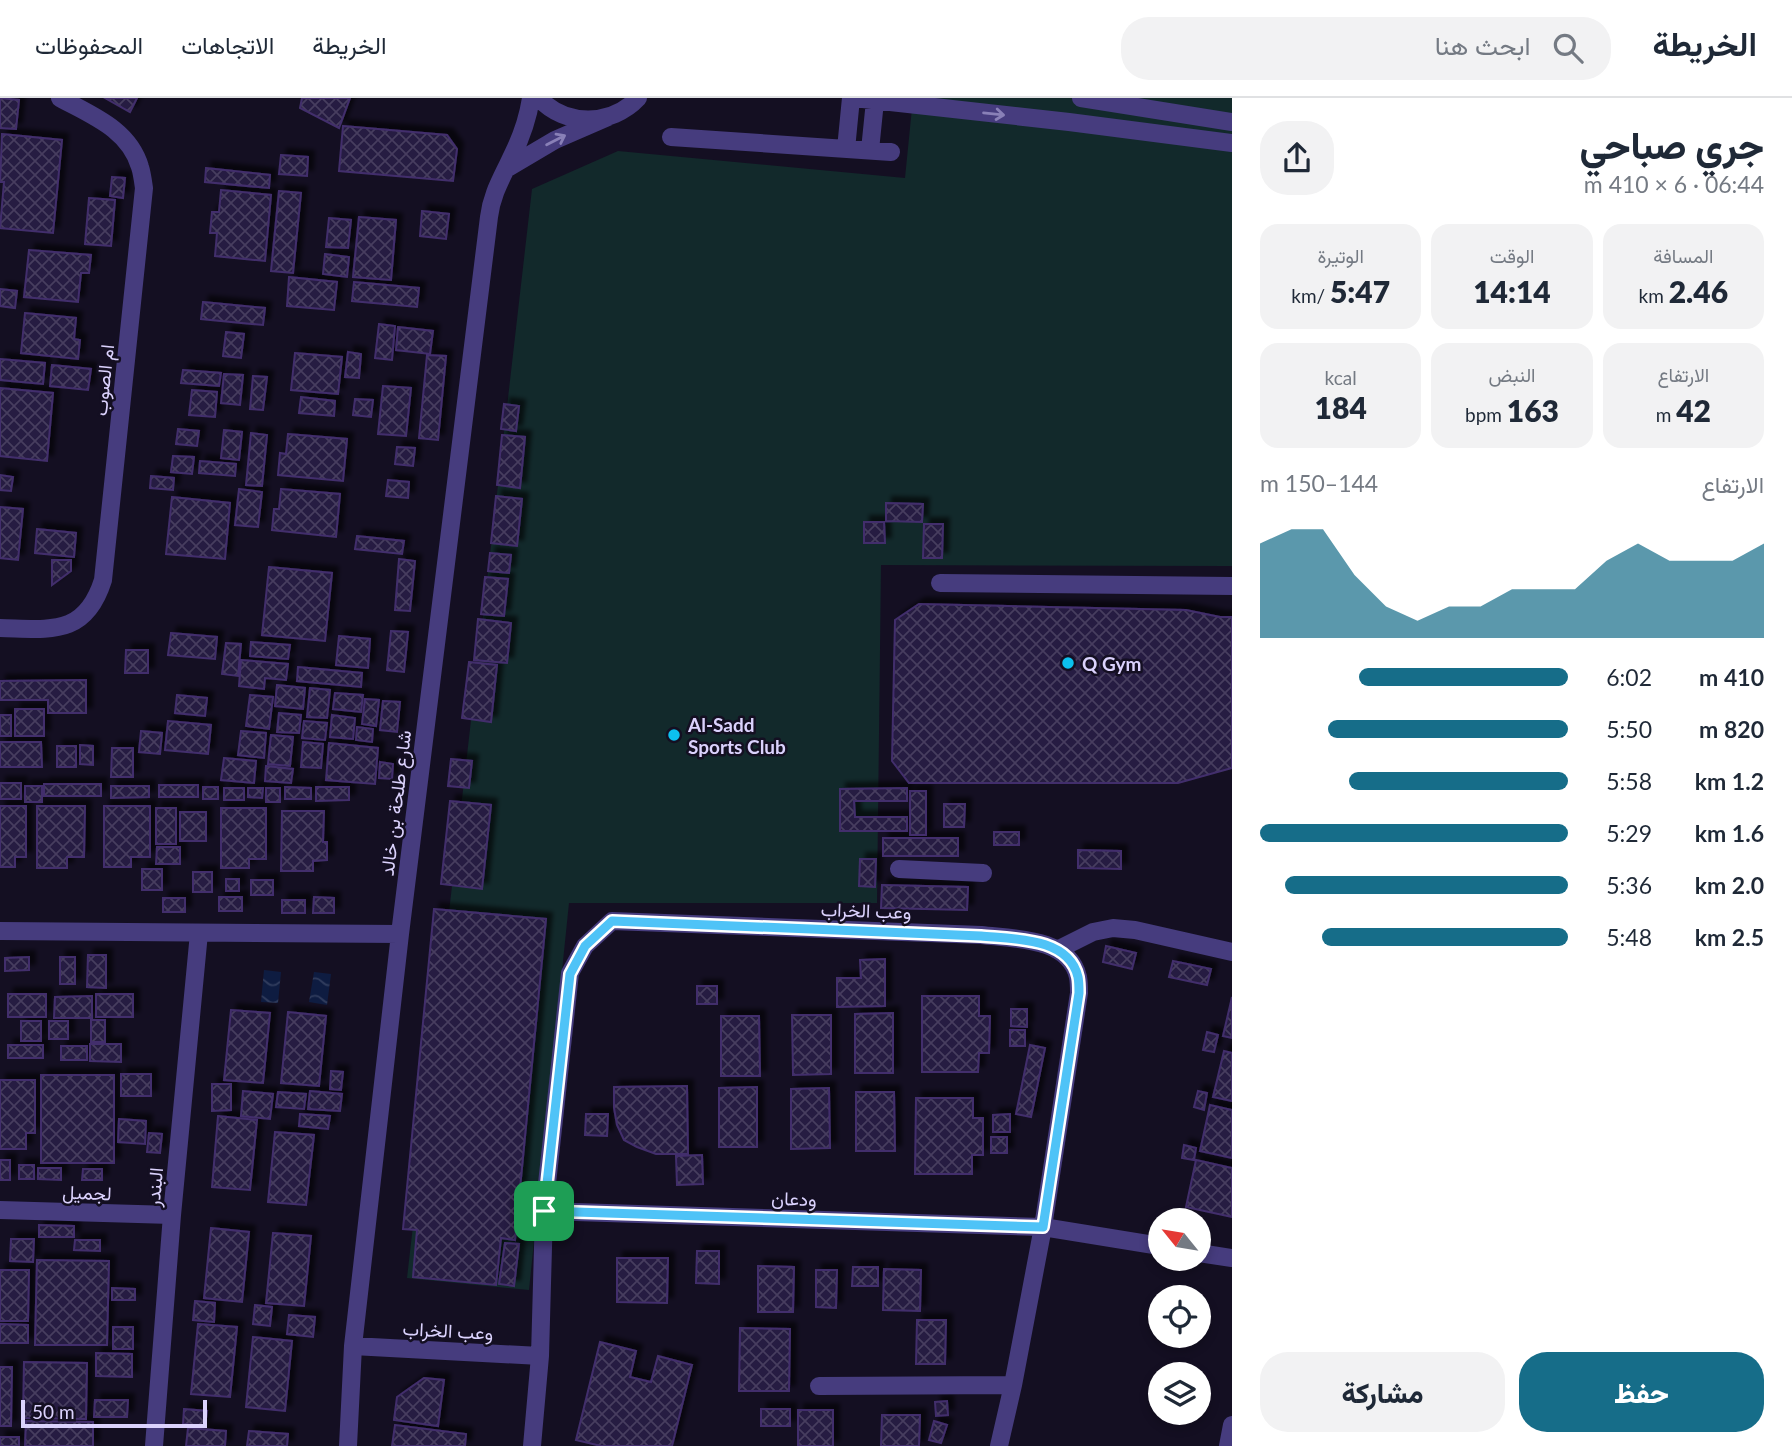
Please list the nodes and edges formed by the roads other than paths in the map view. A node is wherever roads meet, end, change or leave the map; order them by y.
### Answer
1 (60, 98) edge
2 (531, 98) edge
3 (539, 98) edge
4 (656, 98) edge
5 (852, 98) edge
6 (1070, 98) edge
7 (1093, 99) edge
8 (636, 101) edge
9 (875, 101) junction
10 (608, 117) junction
11 (1069, 122) junction
12 (1232, 122) edge
13 (1098, 126) junction
14 (671, 137) dead end
15 (1232, 143) edge
16 (846, 149) junction
17 (870, 150) junction
18 (891, 152) dead end
19 (506, 169) junction
20 (940, 583) dead end
21 (1232, 586) edge
22 (0, 628) edge
23 (899, 869) dead end
24 (983, 873) dead end
25 (0, 931) edge
26 (199, 933) junction
27 (400, 934) junction
28 (1057, 950) junction
29 (1232, 952) edge
30 (0, 1210) edge
31 (544, 1211) junction
32 (172, 1215) junction
33 (1043, 1227) junction
34 (1148, 1244) edge
35 (1211, 1255) edge
36 (1232, 1258) edge
37 (354, 1346) junction
38 (540, 1356) junction
39 (1013, 1385) junction
40 (819, 1386) dead end
41 (1232, 1425) edge
42 (154, 1446) edge
43 (348, 1446) edge
44 (532, 1446) edge
45 (999, 1446) edge
46 (1228, 1446) edge

1 - 22 street, ام الصوب
2 - 19 street, شارع طلحة بن خالد
3 - 10 street
4 - 8 street
5 - 9 street
5 - 16 street
6 - 11 street
7 - 12 street
7 - 13 street
8 - 10 street
9 -> 11 street
9 - 17 street
19 -> 10 street
11 - 13 street
13 - 15 street
14 - 16 street
16 - 17 street
17 - 18 street
19 - 27 street, شارع طلحة بن خالد
20 - 21 street
23 - 24 street
25 - 26 street
26 - 27 street
26 - 32 street, البندر
27 - 37 street, شارع طلحة بن خالد
28 - 29 street
28 - 31 street, وعب الخراب
28 - 33 street
30 - 32 street, لجميل
31 - 33 street, ودعان
31 - 38 street, وعب الخراب
32 - 42 street, البندر
33 - 34 street, ودعان
33 - 39 street
35 - 36 street
37 - 38 street, وعب الخراب
37 - 43 street, شارع طلحة بن خالد
38 - 44 street, وعب الخراب
39 - 40 street
39 - 45 street
41 - 46 street

